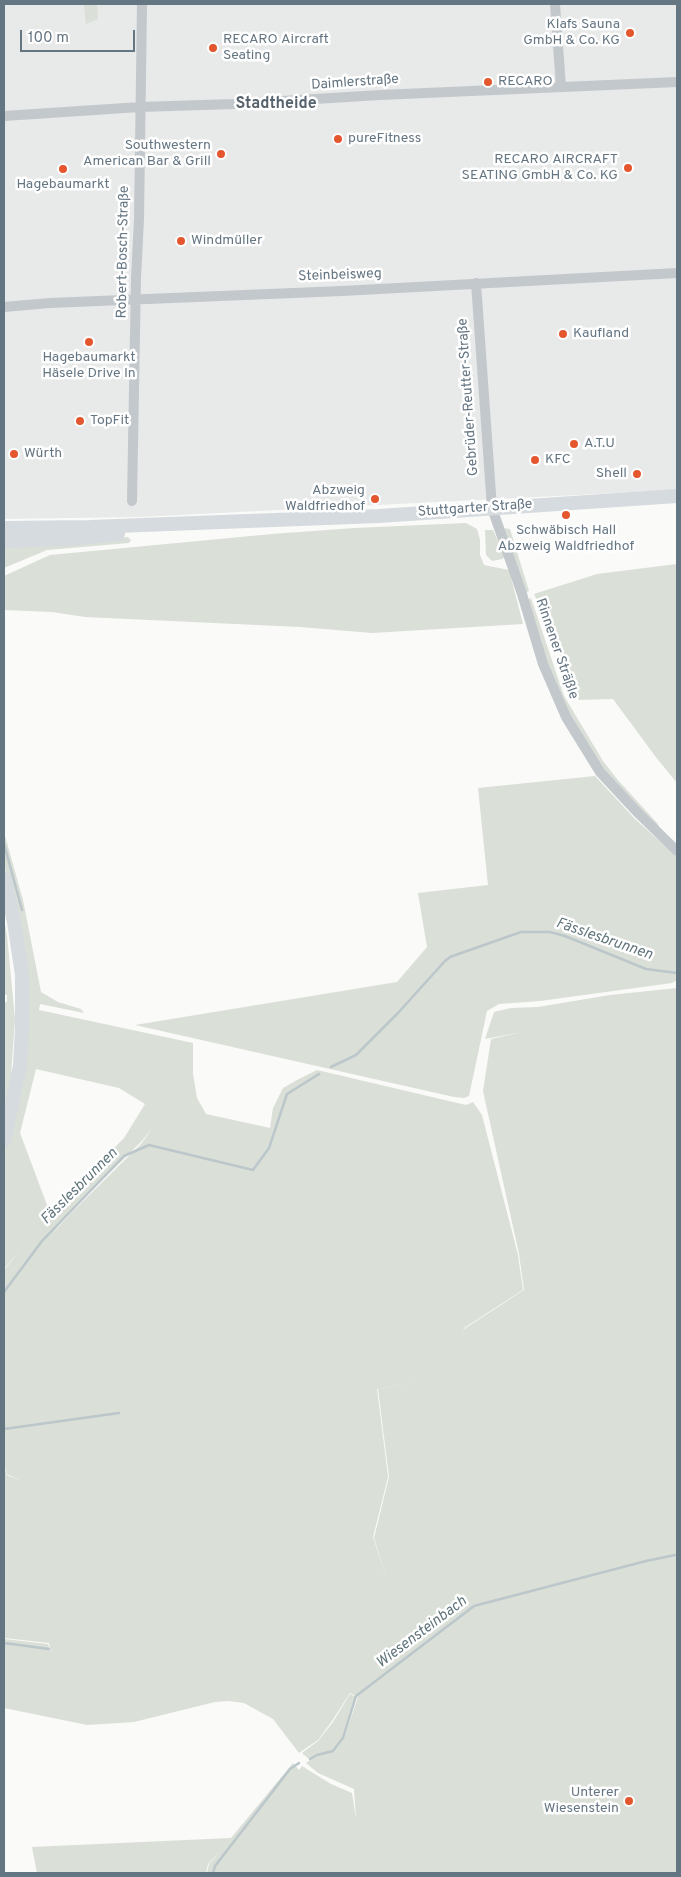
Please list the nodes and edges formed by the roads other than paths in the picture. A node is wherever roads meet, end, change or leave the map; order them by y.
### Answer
1 (142, 4) edge
2 (555, 4) edge
3 (677, 82) edge
4 (561, 87) junction
5 (140, 107) junction
6 (4, 116) edge
7 (677, 272) edge
8 (476, 283) junction
9 (136, 298) junction
10 (4, 307) edge
11 (677, 496) edge
12 (132, 502) dead end
13 (492, 508) junction
14 (273, 520) junction
15 (4, 528) edge
16 (4, 541) edge
17 (677, 851) edge
18 (4, 878) edge
19 (4, 1141) edge

1 - 5 street, Robert-Bosch-Straße
2 - 4 street
3 - 4 street, Daimlerstraße
4 - 5 street, Daimlerstraße
5 - 6 street, Daimlerstraße
5 - 9 street, Robert-Bosch-Straße
7 - 8 street, Steinbeisweg
8 - 9 street, Steinbeisweg
8 - 13 street, Gebrüder-Reutter-Straße
9 - 10 street, Steinbeisweg
9 - 12 street, Robert-Bosch-Straße
11 - 13 main road, Stuttgarter Straße
13 - 14 main road, Stuttgarter Straße
13 - 17 street, Rinnener Sträßle
14 - 15 main road, Stuttgarter Straße
14 - 16 main road, Stuttgarter Straße
18 - 19 main road

